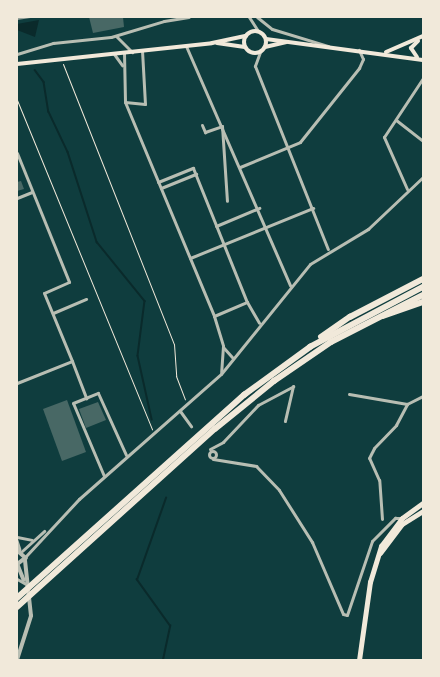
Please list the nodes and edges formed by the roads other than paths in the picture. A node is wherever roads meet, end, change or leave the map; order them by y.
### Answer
1 (189, 17) edge
2 (250, 17) edge
3 (257, 17) edge
4 (258, 32) junction
5 (116, 36) junction
6 (246, 36) junction
7 (422, 37) edge
8 (266, 39) junction
9 (287, 42) junction
10 (212, 43) junction
11 (186, 46) junction
12 (328, 46) junction
13 (246, 47) junction
14 (265, 47) junction
15 (359, 50) junction
16 (142, 51) junction
17 (132, 52) junction
18 (260, 52) junction
19 (384, 52) junction
20 (124, 53) junction
21 (17, 54) edge
22 (114, 54) junction
23 (421, 59) edge
24 (17, 64) edge
25 (123, 66) junction
26 (423, 78) edge
27 (125, 102) junction
28 (396, 120) junction
29 (202, 125) dead end
30 (222, 126) junction
31 (423, 141) edge
32 (289, 147) junction
33 (17, 153) edge
34 (21, 163) junction
35 (17, 165) edge
36 (240, 167) junction
37 (196, 174) junction
38 (423, 177) edge
39 (158, 182) junction
40 (161, 188) junction
41 (407, 189) junction
42 (32, 192) junction
43 (17, 198) edge
44 (227, 201) dead end
45 (259, 208) junction
46 (313, 208) junction
47 (216, 226) junction
48 (267, 228) junction
49 (224, 245) junction
50 (328, 249) junction
51 (190, 258) junction
52 (423, 279) edge
53 (290, 285) junction
54 (423, 287) edge
55 (423, 295) edge
56 (86, 299) dead end
57 (247, 302) junction
58 (423, 302) edge
59 (53, 313) junction
60 (214, 316) junction
61 (375, 318) junction
62 (259, 323) junction
63 (223, 346) junction
64 (310, 347) junction
65 (233, 358) junction
66 (72, 361) junction
67 (221, 374) junction
68 (17, 383) edge
69 (349, 394) dead end
70 (423, 396) edge
71 (86, 398) junction
72 (407, 404) junction
73 (180, 411) junction
74 (285, 422) dead end
75 (191, 426) dead end
76 (210, 450) junction
77 (217, 454) junction
78 (126, 455) junction
79 (214, 459) junction
80 (226, 459) junction
81 (104, 476) junction
82 (423, 503) edge
83 (423, 511) edge
84 (402, 518) junction
85 (382, 519) dead end
86 (54, 524) junction
87 (17, 537) edge
88 (35, 538) junction
89 (17, 541) edge
90 (20, 551) edge
91 (26, 556) junction
92 (377, 557) junction
93 (25, 561) junction
94 (17, 565) edge
95 (17, 579) edge
96 (26, 584) junction
97 (19, 596) edge
98 (17, 607) edge
99 (17, 660) edge
100 (359, 660) edge

1 - 5 street
2 - 4 street
3 - 12 street
4 - 6 main road
4 - 8 main road
5 - 17 street
5 - 21 street
6 - 10 main road
6 - 13 main road
7 - 19 main road
7 - 23 main road
8 - 9 main road
8 - 14 main road
9 - 12 main road
9 - 14 main road
10 - 11 main road
10 - 13 main road
11 - 16 main road
11 - 30 street
12 - 15 main road
13 - 18 main road
14 - 18 main road
15 - 19 main road
15 - 32 street
16 - 17 main road
16 - 27 street
17 - 20 main road
18 - 32 street
19 - 23 main road
20 - 22 main road
20 - 25 street
22 - 24 main road
22 - 25 street
25 - 27 street
26 - 28 street
27 - 39 street
28 - 31 street
28 - 41 street
29 - 30 street
30 - 36 street
30 - 44 street
32 - 36 street
32 - 46 street
33 - 34 street
34 - 35 street
34 - 42 street
36 - 45 street
37 - 39 street
37 - 40 street
37 - 47 street
38 - 41 street
39 - 40 street
40 - 51 street
41 - 50 street
42 - 43 street
42 - 59 street
45 - 47 street
45 - 48 street
46 - 48 street
46 - 50 street
47 - 49 street
48 - 49 street
48 - 53 street
49 - 51 street
49 - 57 street
50 - 53 street
51 - 60 street
52 - 64 highway
53 - 62 street
54 - 64 highway
55 - 61 highway
56 - 59 street
57 - 60 street
57 - 62 street
58 - 61 highway
59 - 66 street
60 - 63 street
61 - 98 highway
62 - 65 street
63 - 65 street
63 - 67 street
64 - 97 highway
65 - 67 street
66 - 68 street
66 - 71 street
67 - 73 street
69 - 72 street
70 - 72 street
71 - 78 street
71 - 81 street
72 - 85 street
73 - 75 street
73 - 78 street
74 - 76 street
76 - 77 street
76 - 79 street
77 - 79 street
77 - 80 street
78 - 81 street
79 - 80 street
80 - 84 street
81 - 86 street
82 - 84 highway
83 - 92 highway
84 - 92 highway
86 - 88 street
86 - 91 street
87 - 88 street
88 - 90 street
89 - 90 street
90 - 91 street
91 - 93 street
92 - 100 highway
93 - 94 street
93 - 96 street
94 - 96 street
95 - 96 street
96 - 99 street

